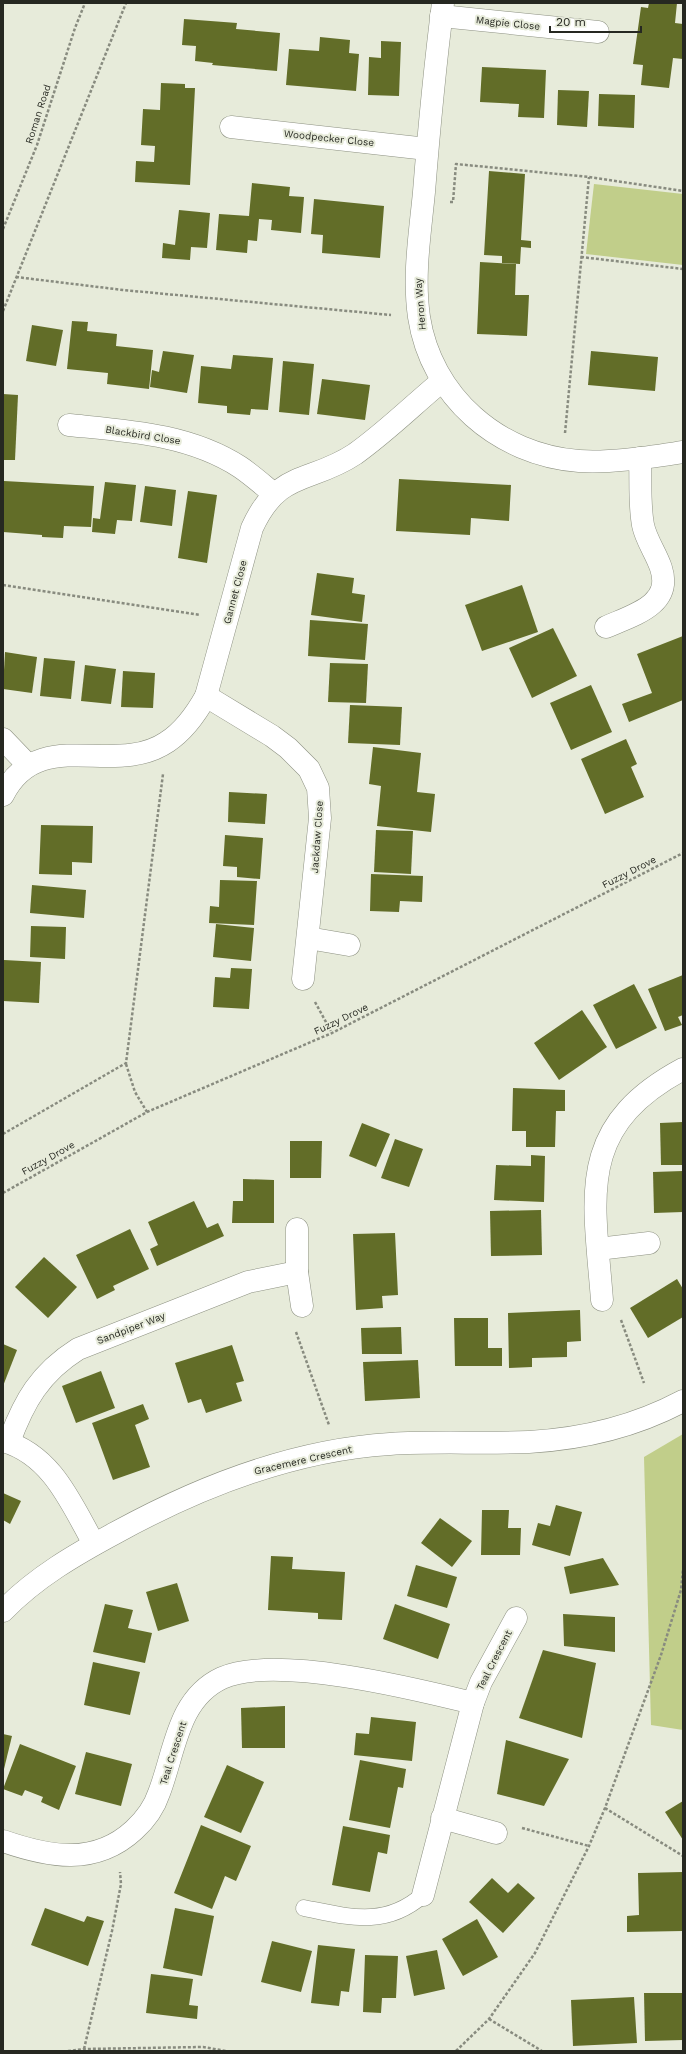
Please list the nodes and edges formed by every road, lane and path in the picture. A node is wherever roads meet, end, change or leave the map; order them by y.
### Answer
1 (85, 3) edge
2 (126, 3) edge
3 (442, 10) edge
4 (598, 32) dead end
5 (231, 127) dead end
6 (427, 149) junction
7 (589, 177) junction
8 (683, 191) edge
9 (423, 200) junction
10 (3, 229) edge
11 (581, 257) junction
12 (683, 269) edge
13 (16, 277) junction
14 (3, 311) edge
15 (419, 315) junction
16 (442, 381) junction
17 (69, 425) dead end
18 (683, 452) edge
19 (640, 458) junction
20 (562, 459) junction
21 (274, 494) junction
22 (3, 585) edge
23 (228, 619) junction
24 (606, 627) dead end
25 (206, 696) junction
26 (3, 739) edge
27 (167, 742) junction
28 (28, 765) junction
29 (3, 795) edge
30 (683, 853) edge
31 (308, 938) junction
32 (349, 945) dead end
33 (302, 979) joint
34 (332, 1033) junction
35 (126, 1063) junction
36 (683, 1069) edge
37 (147, 1112) junction
38 (3, 1134) edge
39 (3, 1193) edge
40 (297, 1229) dead end
41 (649, 1243) dead end
42 (598, 1249) junction
43 (297, 1272) junction
44 (602, 1300) joint
45 (302, 1306) joint
46 (644, 1383) dead end
47 (683, 1401) edge
48 (6, 1442) edge
49 (337, 1450) junction
50 (94, 1544) junction
51 (683, 1569) edge
52 (3, 1611) edge
53 (516, 1618) dead end
54 (473, 1703) junction
55 (605, 1808) junction
56 (442, 1818) junction
57 (496, 1833) joint
58 (3, 1841) edge
59 (119, 1842) junction
60 (589, 1846) junction
61 (683, 1856) edge
62 (423, 1895) joint
63 (304, 1908) dead end
64 (489, 2019) junction
65 (84, 2049) junction
66 (68, 2051) edge
67 (226, 2051) edge
68 (456, 2051) edge
69 (542, 2051) edge

1 - 10 path, Roman Road
2 - 13 path
3 - 4 street, Magpie Close
3 - 6 street, Heron Way
5 - 6 street, Woodpecker Close
6 - 9 street, Heron Way
7 - 8 path
7 - 9 path
7 - 11 path
9 - 15 street, Heron Way
11 - 12 path
11 - 20 path
13 - 14 path
13 - 15 path
15 - 16 street, Heron Way
16 - 20 street, Heron Way
16 - 21 street, Gannet Close
17 - 21 street, Blackbird Close
18 - 19 street, Heron Way
19 - 20 street, Heron Way
19 - 24 street
21 - 23 street, Gannet Close
22 - 23 path
23 - 25 street, Gannet Close
25 - 27 street, Gannet Close
25 - 31 street, Jackdaw Close
26 - 28 street
27 - 28 street, Gannet Close
27 - 35 path
28 - 29 street, Gannet Close
30 - 34 path, Fuzzy Drove
31 - 32 street
31 - 33 street, Jackdaw Close
33 - 34 path
34 - 37 path, Fuzzy Drove
35 - 37 path
35 - 38 path
36 - 42 street
37 - 39 path, Fuzzy Drove
40 - 43 street
41 - 42 street
42 - 44 street
43 - 45 street
43 - 48 street, Sandpiper Way
44 - 46 path
45 - 49 path
47 - 49 street, Gracemere Crescent
48 - 50 street, Sandpiper Way
49 - 50 street, Gracemere Crescent
50 - 52 street, Gracemere Crescent
51 - 55 path
53 - 54 street, Teal Crescent
54 - 56 street, Teal Crescent
54 - 59 street, Teal Crescent
55 - 60 path
55 - 61 path
56 - 57 street
56 - 62 street, Teal Crescent
57 - 60 path
58 - 59 street, Teal Crescent
59 - 65 path
60 - 64 path
62 - 63 lane
64 - 68 path
64 - 69 path
65 - 66 path
65 - 67 path

